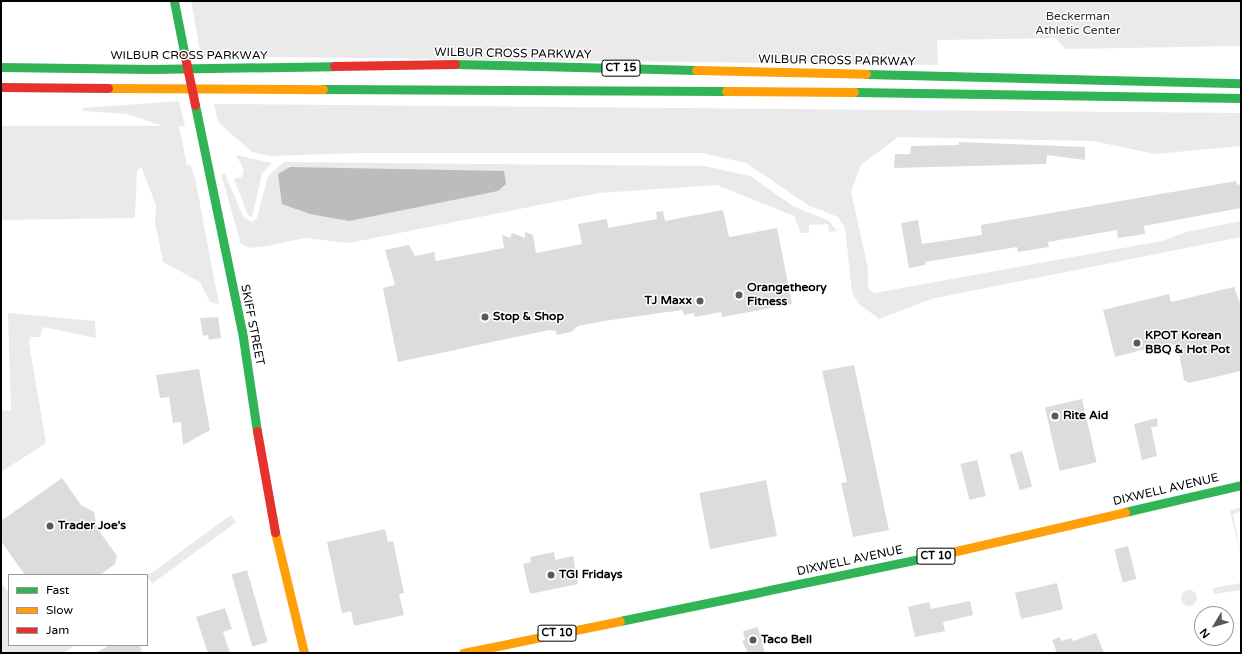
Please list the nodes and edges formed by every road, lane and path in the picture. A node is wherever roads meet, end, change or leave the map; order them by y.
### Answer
1 (174, 1) edge
2 (1, 67) edge
3 (1241, 83) edge
4 (1, 87) edge
5 (1241, 98) edge
6 (1241, 485) edge
7 (304, 653) edge
8 (463, 653) edge

1 - 7 main road, SKIFF STREET, bridge
2 - 3 main road, WILBUR CROSS PARKWAY / CT 15
4 - 5 main road, CT 15
6 - 8 main road, DIXWELL AVENUE / CT 10

